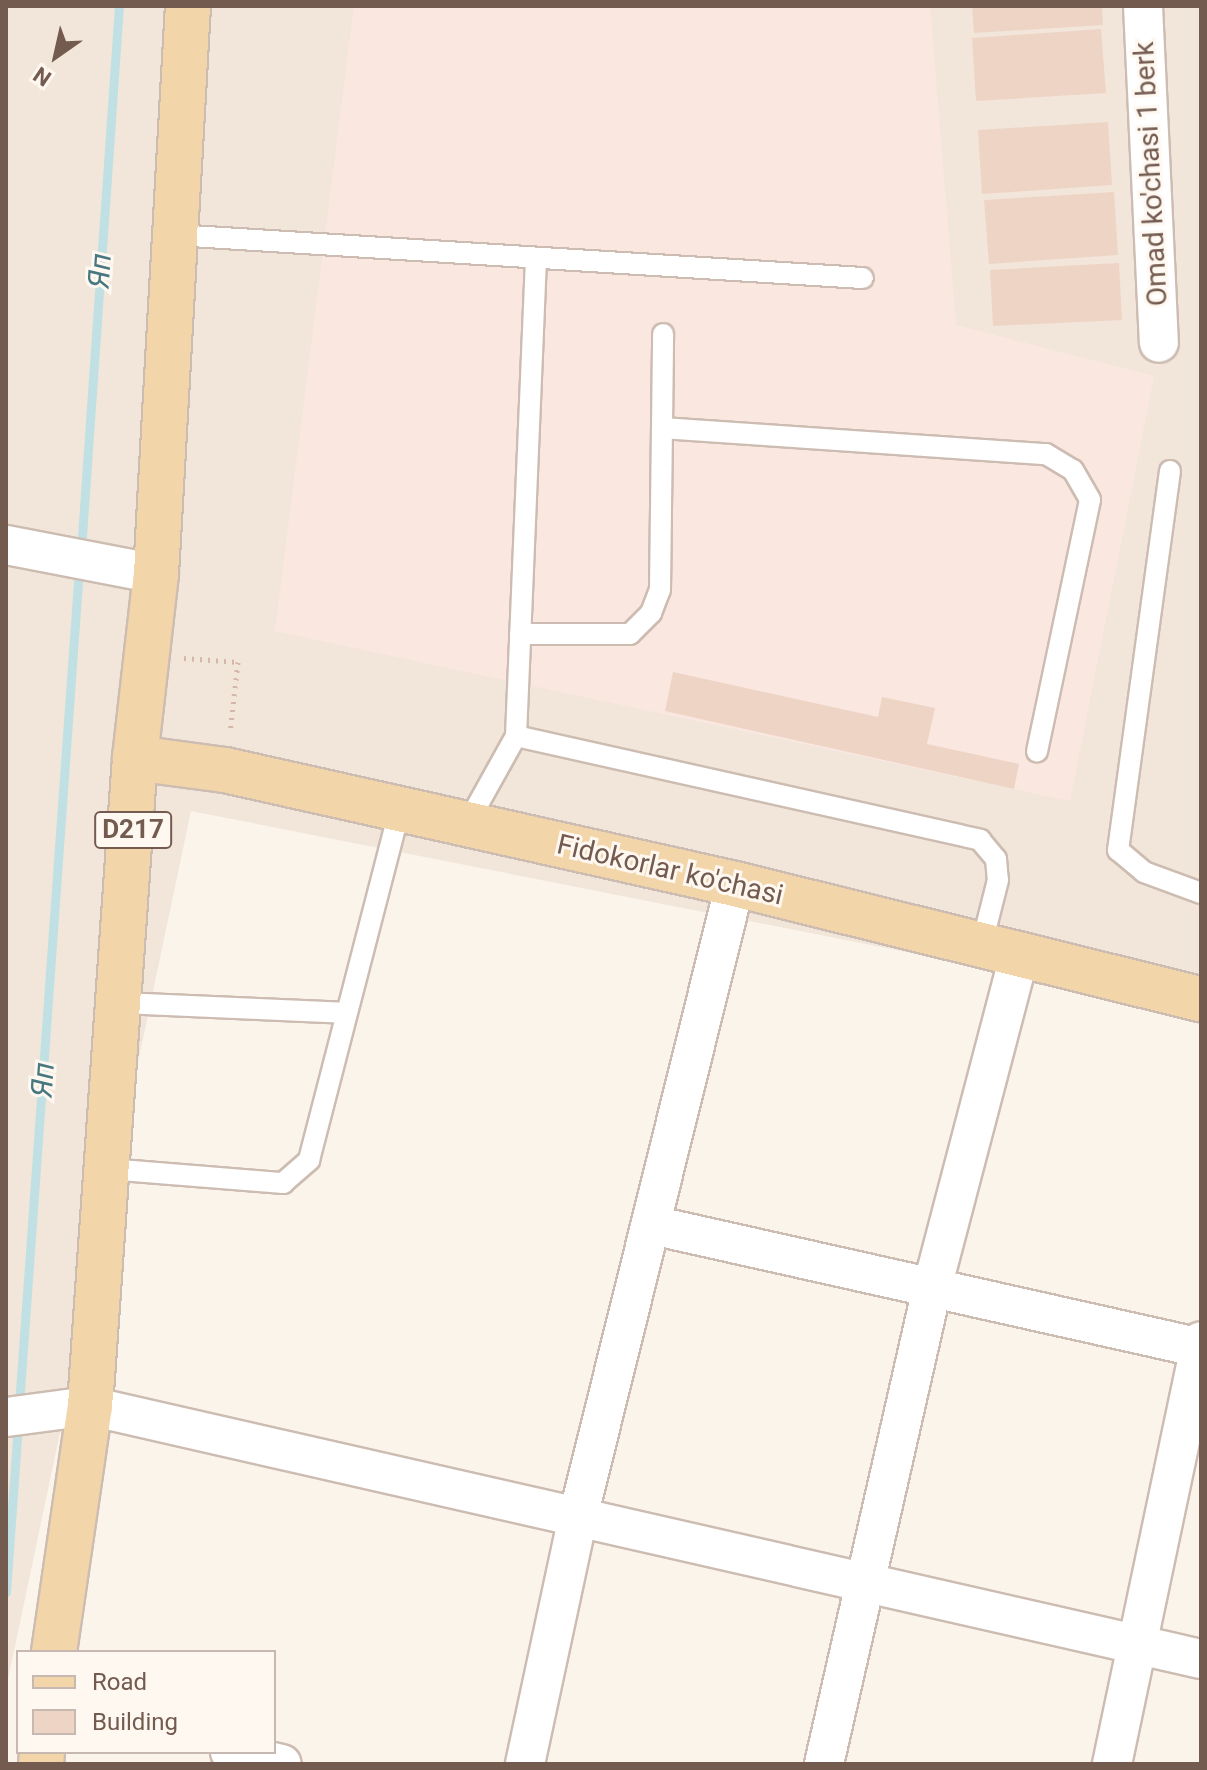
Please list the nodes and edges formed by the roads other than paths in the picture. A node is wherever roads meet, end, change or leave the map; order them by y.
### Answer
1 (188, 6) edge
2 (1143, 6) edge
3 (175, 235) junction
4 (536, 260) junction
5 (863, 278) dead end
6 (663, 334) dead end
7 (1159, 343) dead end
8 (662, 428) junction
9 (1170, 471) dead end
10 (6, 545) edge
11 (156, 574) junction
12 (520, 634) junction
13 (516, 736) junction
14 (1037, 751) dead end
15 (135, 758) junction
16 (400, 809) junction
17 (467, 824) junction
18 (735, 884) junction
19 (1201, 893) edge
20 (1000, 952) junction
21 (1201, 999) edge
22 (120, 1003) junction
23 (345, 1013) junction
24 (108, 1169) junction
25 (652, 1225) junction
26 (932, 1288) junction
27 (1200, 1346) edge
28 (90, 1406) junction
29 (6, 1417) edge
30 (577, 1521) junction
31 (864, 1584) junction
32 (1141, 1645) junction
33 (54, 1650) edge
34 (1201, 1659) edge
35 (239, 1754) edge
36 (282, 1764) edge
37 (525, 1764) edge
38 (824, 1764) edge
39 (1112, 1764) edge

1 - 3 main road, D217
2 - 7 street, Omad ko'chasi 1 berk
3 - 4 lane
3 - 11 main road, D217
4 - 5 lane
4 - 12 lane
6 - 8 lane
8 - 12 lane
8 - 14 lane
9 - 19 lane
10 - 11 street
11 - 15 main road, D217
12 - 13 lane
13 - 17 lane
13 - 20 lane
15 - 16 main road, Fidokorlar ko'chasi
15 - 22 main road, D217
16 - 17 main road, Fidokorlar ko'chasi
16 - 23 lane
17 - 18 main road, Fidokorlar ko'chasi
18 - 20 main road, Fidokorlar ko'chasi
18 - 25 street
20 - 21 main road, Fidokorlar ko'chasi
20 - 26 street
22 - 23 lane
22 - 24 main road, D217
23 - 24 lane
24 - 28 main road, D217
25 - 26 street
25 - 30 street
26 - 27 street
26 - 31 street
27 - 32 street
28 - 29 street
28 - 30 street
28 - 33 main road, D217
30 - 31 street
30 - 37 street
31 - 32 street
31 - 38 street
32 - 34 street
32 - 39 street
35 - 36 street

